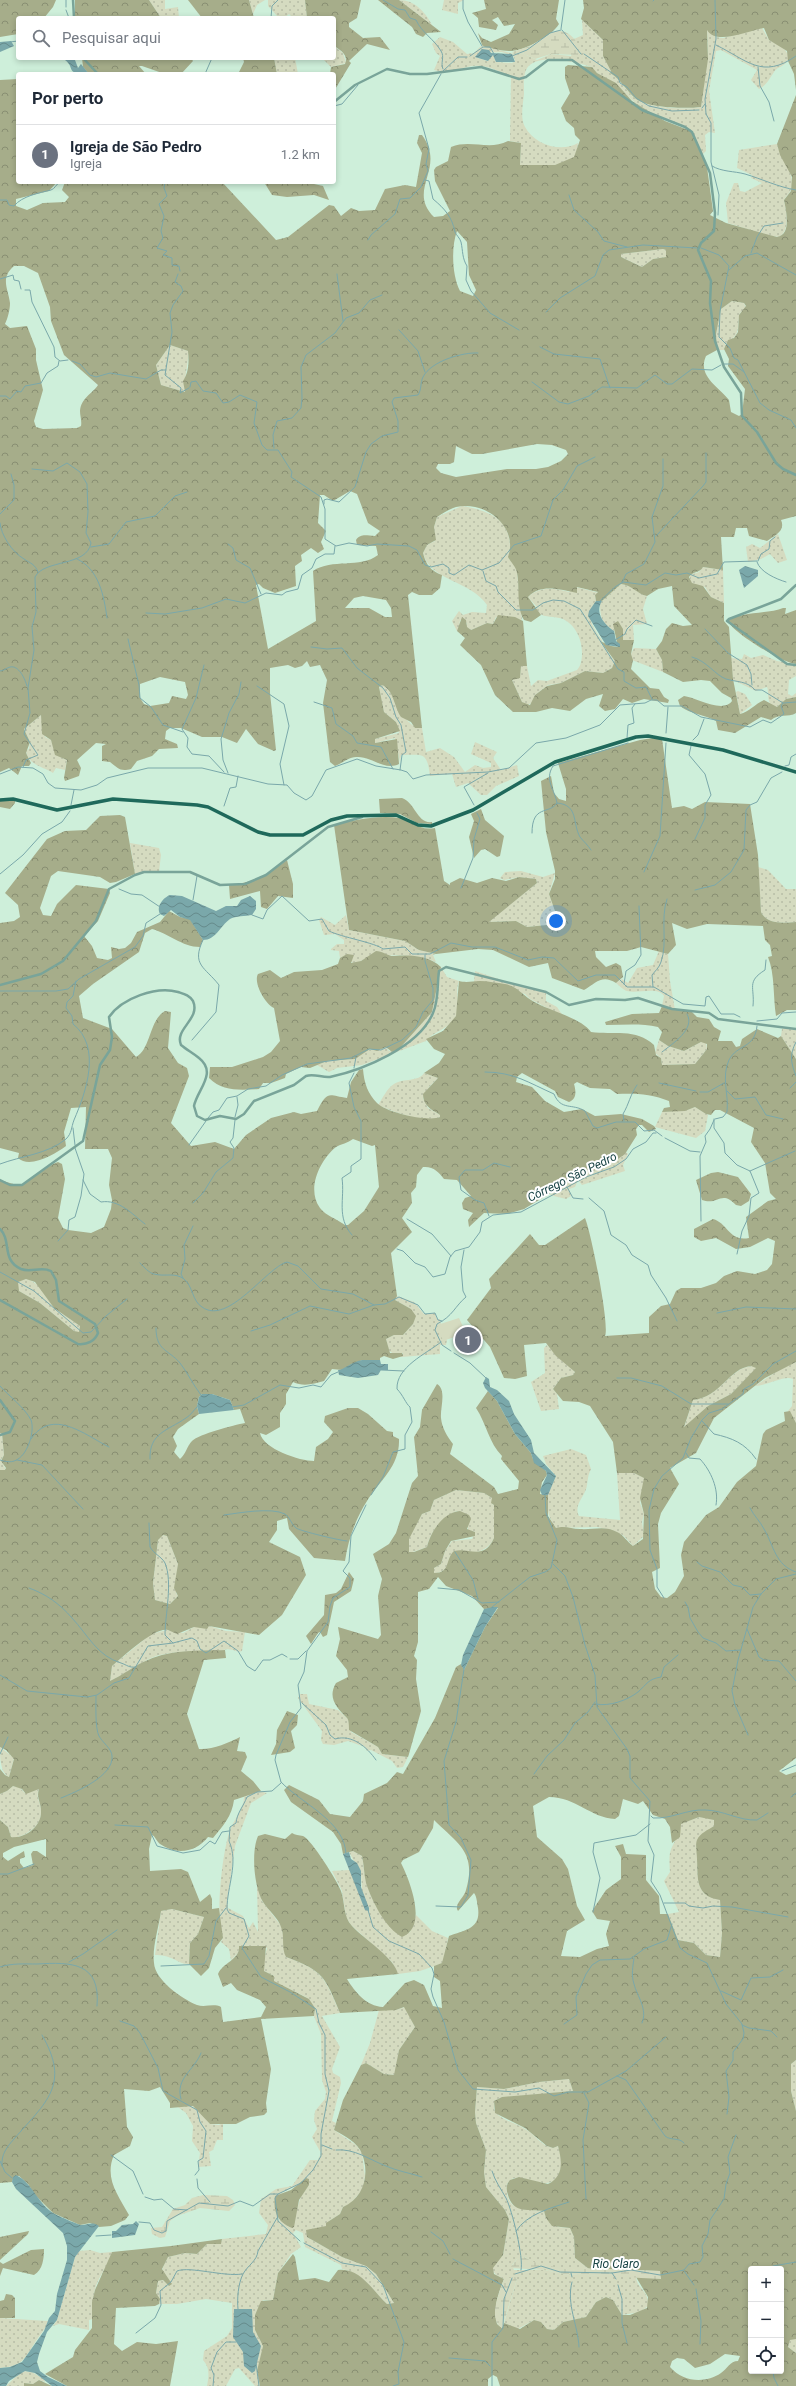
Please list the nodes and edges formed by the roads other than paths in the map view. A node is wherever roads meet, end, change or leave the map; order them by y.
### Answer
1 (73, 0) edge
2 (74, 16) edge
3 (85, 60) edge
4 (96, 72) edge
5 (336, 100) edge
6 (796, 475) edge
7 (796, 585) edge
8 (796, 665) edge
9 (796, 772) edge
10 (0, 800) edge
11 (364, 816) junction
12 (0, 985) edge
13 (796, 1029) edge
14 (0, 1180) edge
15 (0, 1229) edge
16 (0, 1300) edge
17 (0, 1400) edge
18 (0, 1435) edge

1 - 2 street
3 - 4 street
5 - 6 street
7 - 8 street
9 - 11 main road
10 - 11 main road
11 - 12 street
13 - 14 street
15 - 16 street
17 - 18 street

